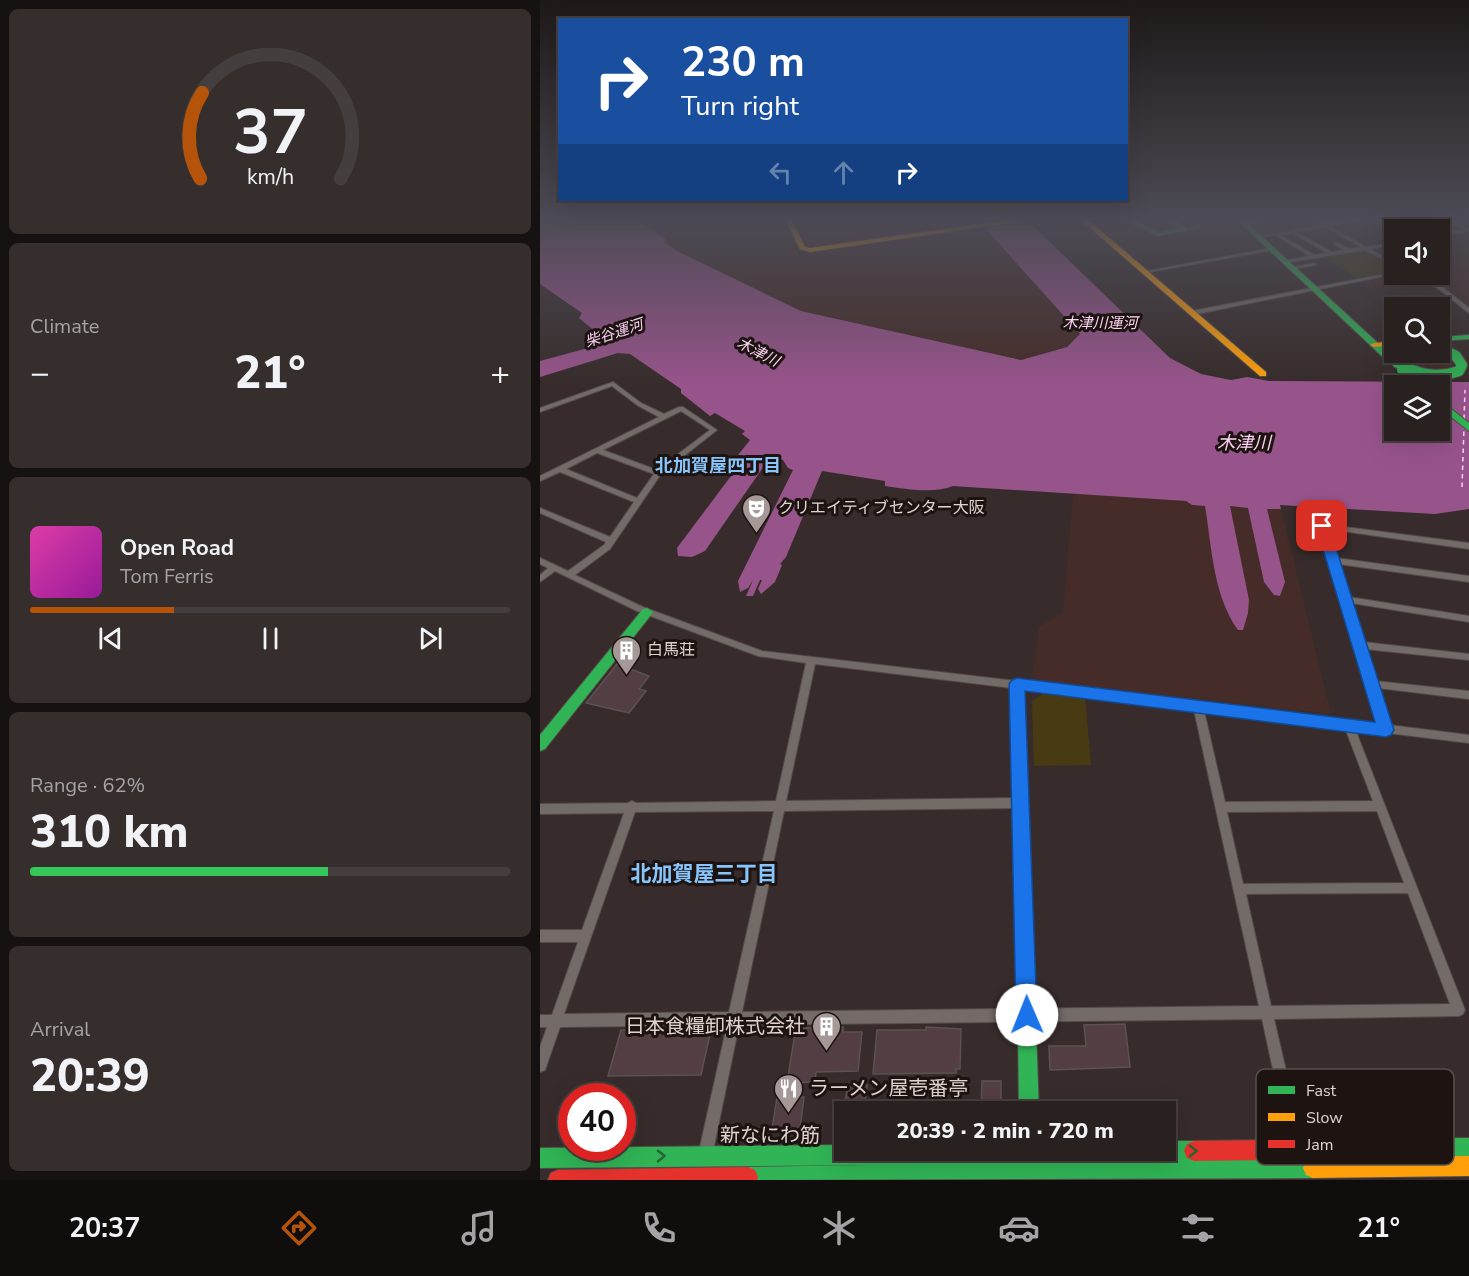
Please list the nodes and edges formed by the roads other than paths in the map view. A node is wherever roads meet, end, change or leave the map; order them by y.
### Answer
1 (1146, 274) edge
2 (1298, 274) edge
3 (1384, 275) edge
4 (1434, 285) edge
5 (1314, 289) junction
6 (1469, 311) edge
7 (1192, 313) junction
8 (1469, 337) edge
9 (1450, 338) edge
10 (1384, 349) edge
11 (1450, 354) edge
12 (1396, 363) edge
13 (1398, 363) edge
14 (1263, 374) dead end
15 (1409, 375) edge
16 (540, 410) edge
17 (1450, 412) edge
18 (663, 416) junction
19 (1469, 428) edge
20 (596, 450) junction
21 (560, 470) junction
22 (658, 473) junction
23 (540, 479) edge
24 (639, 501) junction
25 (540, 510) edge
26 (611, 541) junction
27 (1469, 546) edge
28 (540, 561) edge
29 (1335, 561) junction
30 (554, 568) junction
31 (569, 575) junction
32 (540, 579) edge
33 (1469, 579) edge
34 (1347, 600) junction
35 (647, 612) junction
36 (1469, 619) edge
37 (1360, 645) junction
38 (1469, 657) edge
39 (811, 660) junction
40 (1017, 684) junction
41 (1372, 684) junction
42 (1469, 695) edge
43 (1198, 706) junction
44 (1349, 725) junction
45 (1386, 730) junction
46 (1469, 740) edge
47 (540, 745) edge
48 (1021, 803) junction
49 (779, 804) junction
50 (632, 806) junction
51 (1380, 806) junction
52 (1221, 807) junction
53 (540, 808) edge
54 (1412, 888) junction
55 (1240, 890) junction
56 (540, 936) edge
57 (586, 936) junction
58 (1268, 1012) junction
59 (1027, 1015) junction
60 (735, 1019) junction
61 (540, 1021) edge
62 (556, 1021) junction
63 (540, 1065) edge
64 (1280, 1069) edge
65 (1029, 1101) edge
66 (1454, 1148) edge
67 (1469, 1148) edge
68 (1256, 1150) edge
69 (1176, 1151) edge
70 (834, 1154) edge
71 (705, 1155) junction
72 (540, 1158) edge
73 (1030, 1161) edge
74 (1469, 1166) edge
75 (1304, 1175) edge
76 (1030, 1177) edge
77 (700, 1179) edge
78 (558, 1180) edge

1 - 7 street
2 - 5 street
3 - 5 street
4 - 6 street
5 - 7 street
5 - 10 street
7 - 14 street
8 - 9 street
11 - 13 street, bridge
12 - 15 street, bridge
16 - 18 street
17 - 19 street
18 - 20 street
18 - 22 street
20 - 21 street
20 - 22 street
21 - 23 street
21 - 24 street
22 - 24 street
24 - 26 street
25 - 26 street
26 - 31 street
27 - 29 street
28 - 30 street
29 - 33 street
29 - 34 street
30 - 31 street
30 - 32 street
31 - 35 street
34 - 36 street
34 - 37 street
35 - 39 street
35 - 47 street
37 - 38 street
37 - 41 street
39 - 40 street
39 - 49 street
40 - 43 street
40 - 48 street
41 - 42 street
41 - 45 street
43 - 44 street
43 - 52 street
44 - 45 street
44 - 51 street
45 - 46 street
48 - 49 street
48 - 59 street
49 - 50 street
49 - 60 street
50 - 53 street
50 - 57 street
51 - 52 street
51 - 54 street
52 - 55 street
54 - 55 street
54 - 58 street
55 - 58 street
56 - 57 street
57 - 62 street
58 - 59 street
58 - 64 street
59 - 60 street
59 - 65 street
60 - 62 street
60 - 71 street
61 - 62 street
62 - 63 street
66 - 67 street, 新なにわ筋
69 -> 68 street, 新なにわ筋
70 - 71 street, 新なにわ筋
72 -> 71 street, 新なにわ筋
71 - 77 street
73 - 76 street
74 - 75 street
75 - 76 street
76 - 77 street
77 - 78 street

